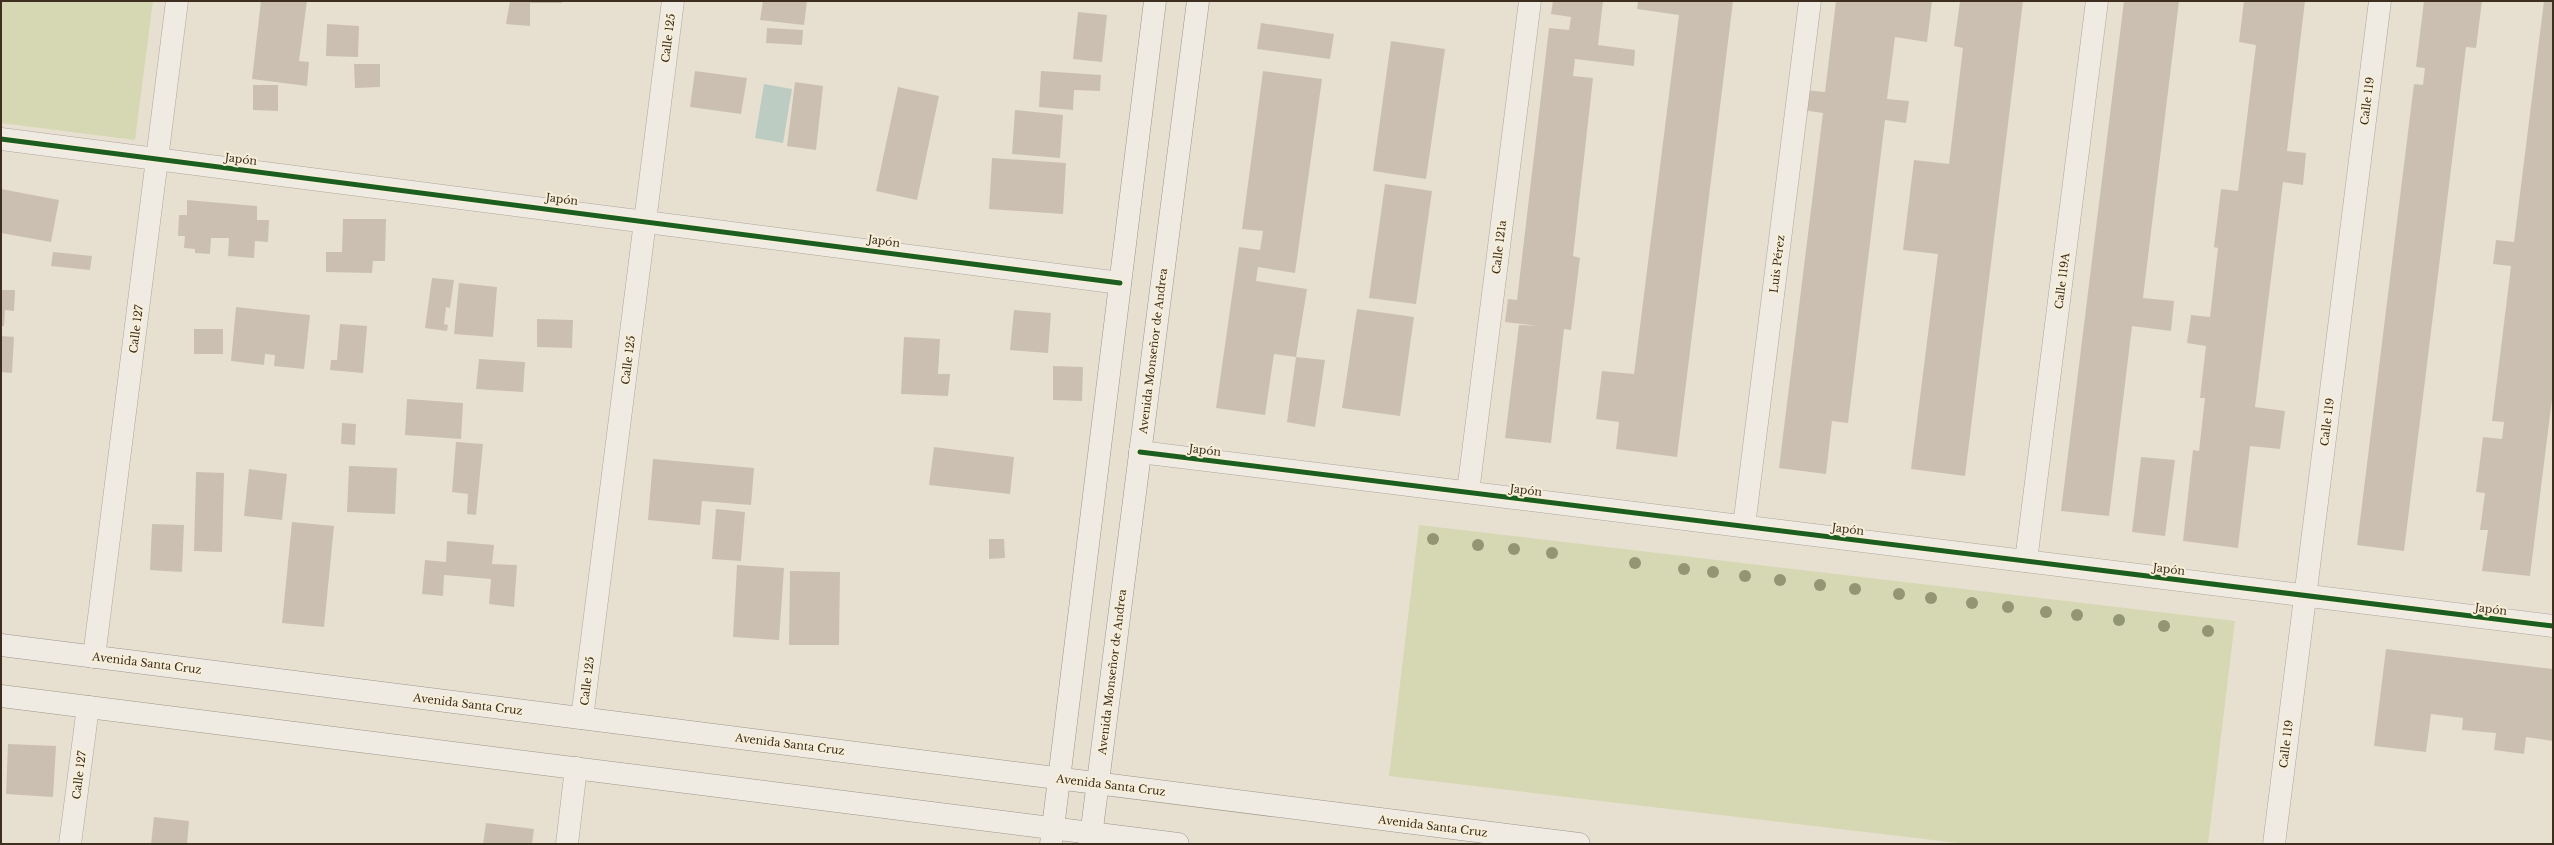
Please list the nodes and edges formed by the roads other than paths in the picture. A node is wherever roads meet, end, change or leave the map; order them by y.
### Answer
1 (177, 1) edge
2 (673, 1) edge
3 (1155, 1) edge
4 (1198, 1) edge
5 (1530, 1) edge
6 (1810, 1) edge
7 (2097, 1) edge
8 (2380, 1) edge
9 (1, 139) edge
10 (157, 158) junction
11 (645, 220) junction
12 (1120, 282) junction
13 (1140, 452) junction
14 (1468, 492) junction
15 (1744, 526) junction
16 (2026, 561) junction
17 (2305, 596) junction
18 (2553, 626) edge
19 (1, 645) edge
20 (94, 657) junction
21 (1, 696) edge
22 (88, 707) junction
23 (582, 718) junction
24 (576, 768) junction
25 (1060, 778) junction
26 (1098, 783) junction
27 (1053, 836) edge
28 (1090, 839) edge
29 (70, 844) edge
30 (567, 844) edge
31 (1178, 844) edge
32 (1579, 844) edge
33 (2274, 844) edge

1 - 10 street, Calle 127
2 - 11 street, Calle 125
3 - 12 street
4 - 13 street, Avenida Monseñor de Andrea
5 - 14 street, Calle 121a
6 - 15 street, Luis Pérez
7 - 16 street, Calle 119A
8 - 17 street, Calle 119
9 - 10 street, Japón
10 - 11 street, Japón
10 - 20 street, Calle 127
11 - 12 street, Japón
11 - 23 street, Calle 125
12 - 25 street
13 - 14 street, Japón
13 - 26 street, Avenida Monseñor de Andrea
14 - 15 street, Japón
15 - 16 street, Japón
16 - 17 street, Japón
17 - 18 street, Japón
17 - 33 street, Calle 119
19 - 20 street, Avenida Santa Cruz
20 - 23 street, Avenida Santa Cruz
21 - 22 street
22 - 24 street
22 - 29 street, Calle 127
23 - 25 street, Avenida Santa Cruz
24 - 27 street
24 - 30 street
25 - 26 street, Avenida Santa Cruz
25 - 27 street
26 - 28 street, Avenida Monseñor de Andrea
26 - 32 street, Avenida Santa Cruz
27 - 28 street
28 - 31 street

